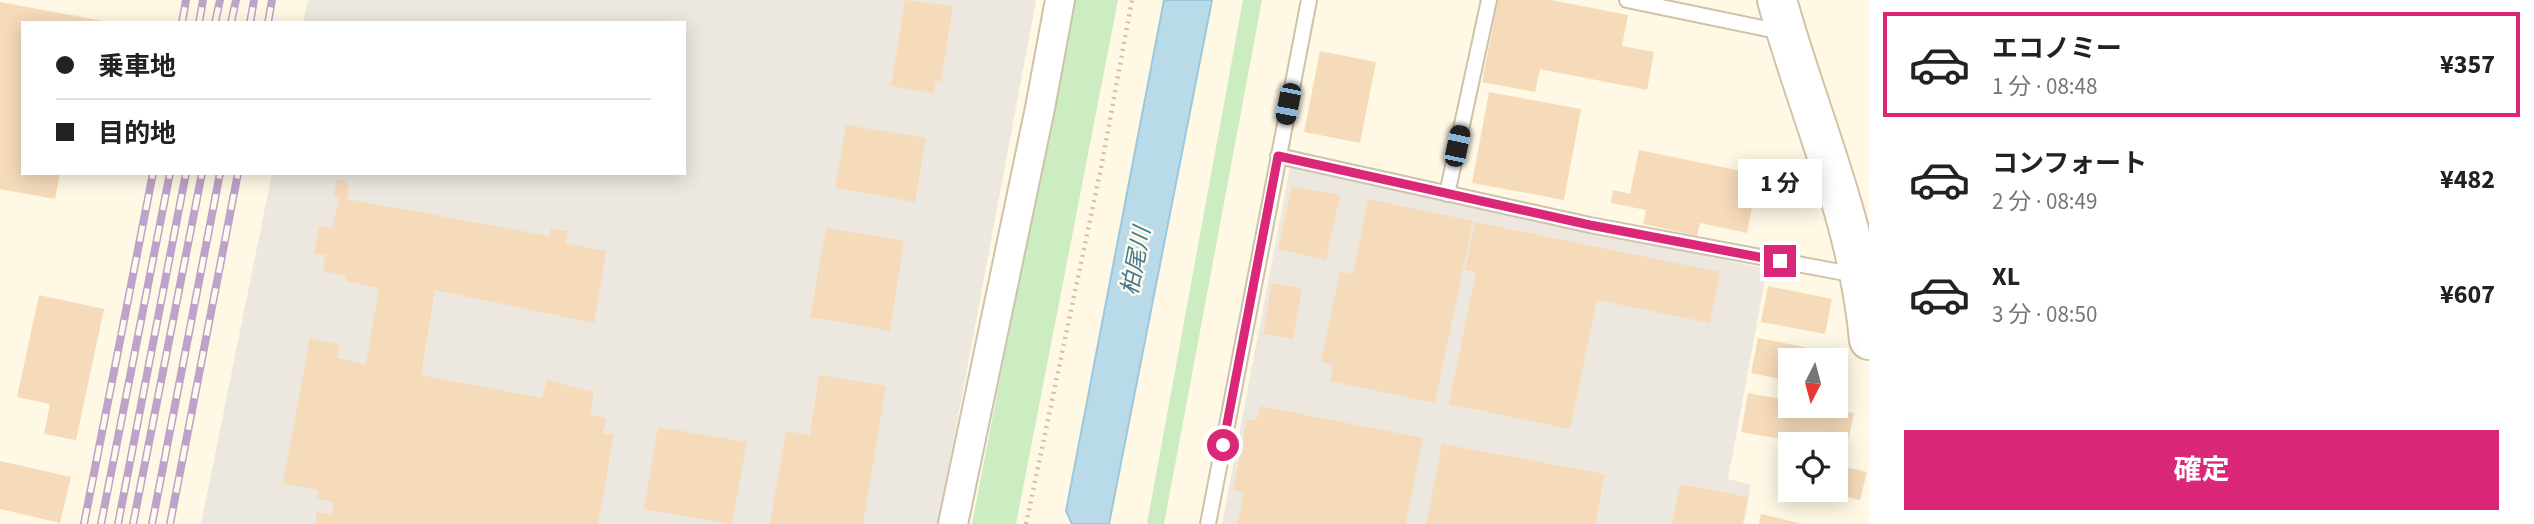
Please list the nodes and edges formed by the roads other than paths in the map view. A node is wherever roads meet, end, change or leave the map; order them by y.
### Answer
1 (1060, 0) edge
2 (1309, 0) edge
3 (1489, 0) edge
4 (1627, 0) edge
5 (1782, 16) edge
6 (1278, 156) junction
7 (1447, 194) junction
8 (1861, 276) junction
9 (1869, 341) edge
10 (953, 524) edge
11 (1208, 524) edge

1 - 10 street
2 - 6 lane
3 - 7 lane
4 - 5 lane
5 - 8 street
6 - 7 lane
6 - 11 lane
7 - 8 lane
8 - 9 street

